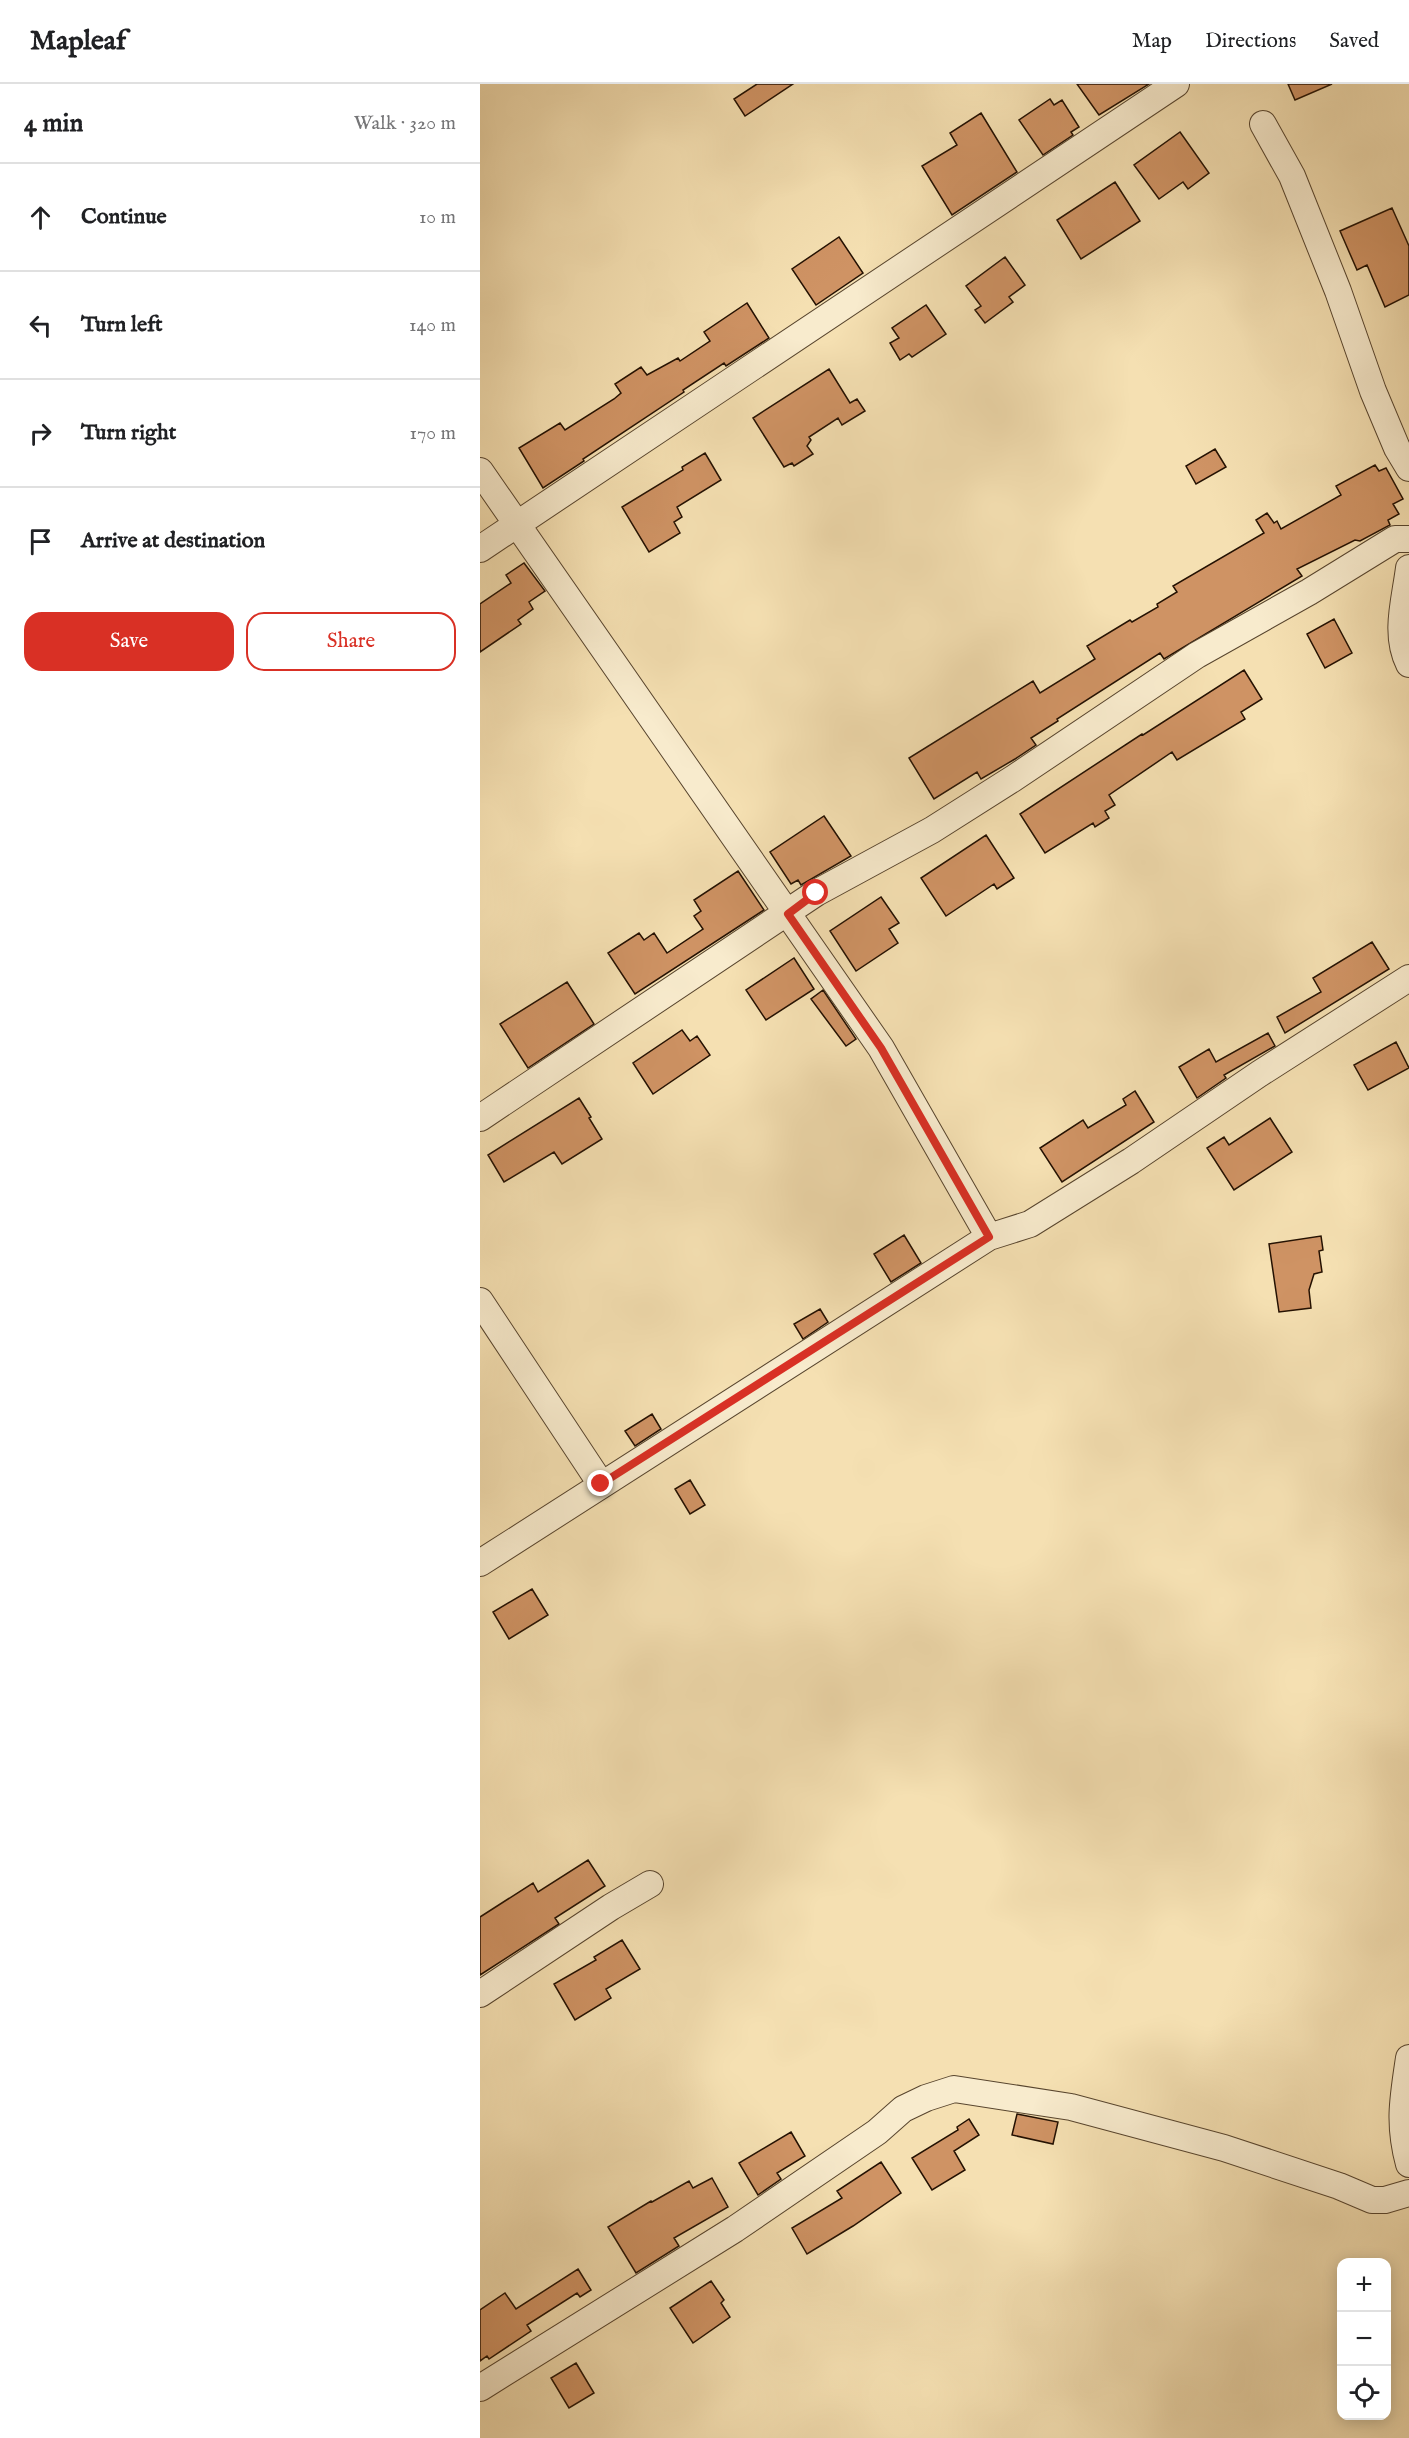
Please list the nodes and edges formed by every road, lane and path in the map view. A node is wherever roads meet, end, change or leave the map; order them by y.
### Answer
1 (1176, 84) edge
2 (1263, 124) dead end
3 (1409, 468) edge
4 (480, 471) edge
5 (516, 525) junction
6 (1404, 539) edge
7 (480, 549) edge
8 (1409, 568) edge
9 (1409, 664) edge
10 (788, 914) junction
11 (1409, 978) edge
12 (480, 1118) edge
13 (989, 1237) junction
14 (480, 1301) edge
15 (601, 1484) junction
16 (480, 1563) edge
17 (650, 1884) dead end
18 (480, 1994) edge
19 (1409, 2058) edge
20 (1409, 2164) edge
21 (1409, 2193) edge
22 (480, 2388) edge

1 - 5 street
2 - 3 street
4 - 5 street
5 - 7 street
5 - 10 street
6 - 10 street
8 - 9 street
10 - 12 street
10 - 13 street
11 - 13 street
13 - 15 street
14 - 15 street
15 - 16 street
17 - 18 street
19 - 20 street
21 - 22 street

